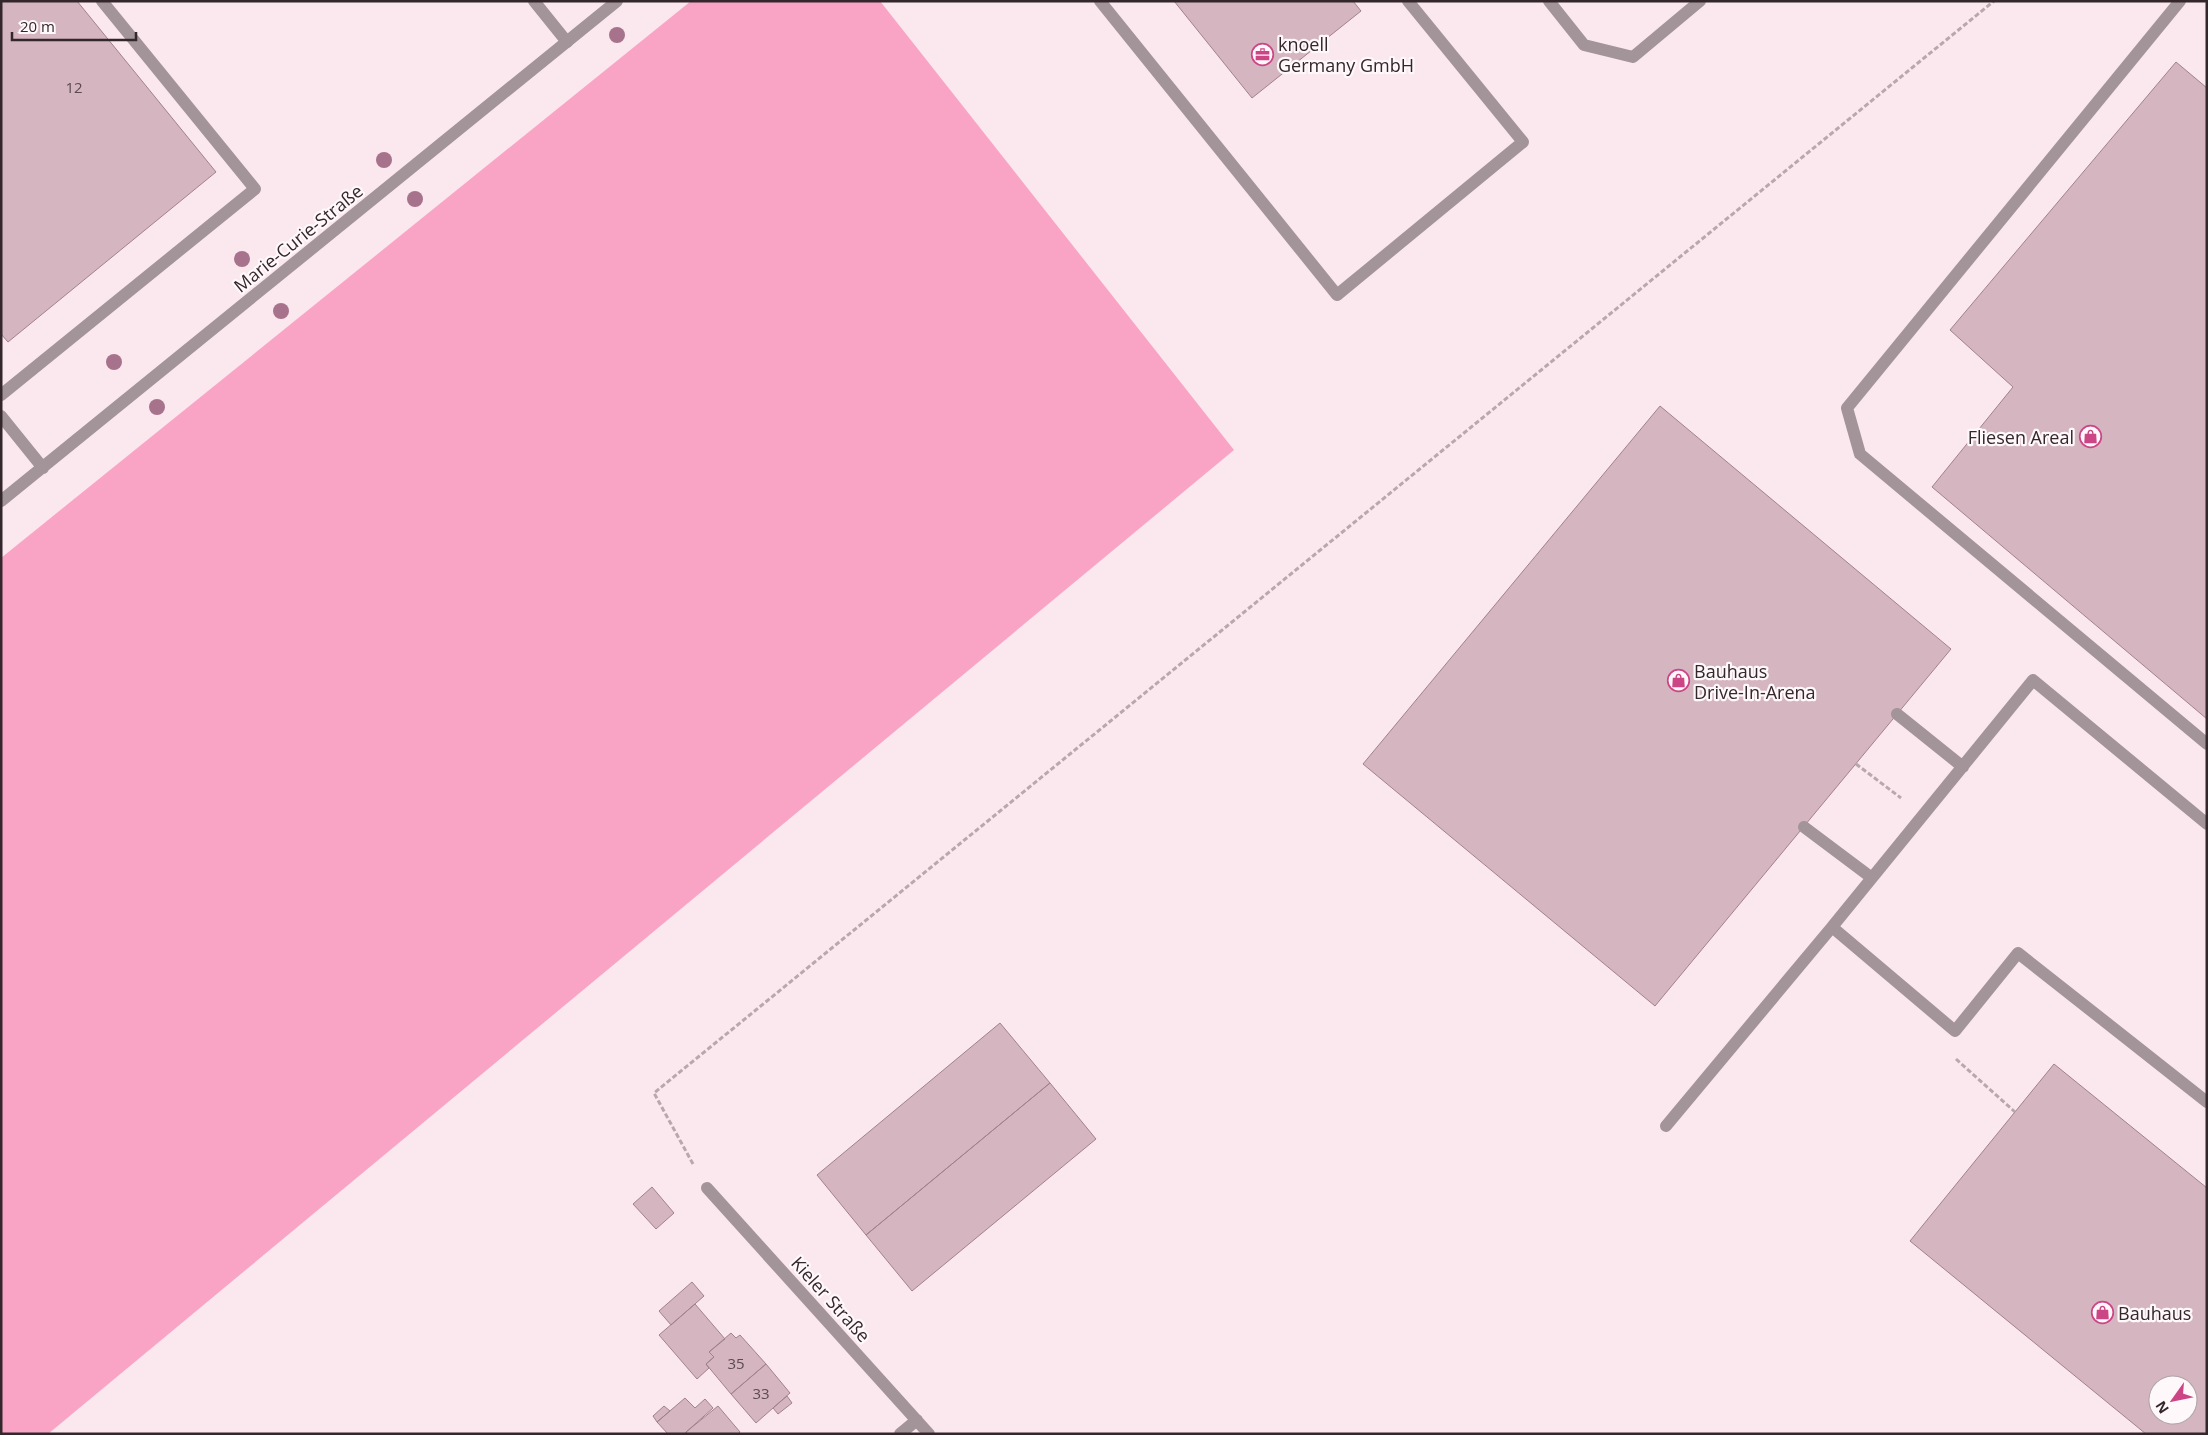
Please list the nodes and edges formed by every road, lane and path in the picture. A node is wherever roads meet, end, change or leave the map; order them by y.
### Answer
1 (102, 1) edge
2 (534, 1) edge
3 (616, 1) edge
4 (1100, 1) edge
5 (1408, 1) edge
6 (1549, 1) edge
7 (1700, 1) edge
8 (1994, 1) edge
9 (2180, 1) edge
10 (567, 42) junction
11 (1, 395) edge
12 (1, 416) edge
13 (43, 468) junction
14 (1, 501) edge
15 (1897, 714) dead end
16 (2207, 744) edge
17 (1856, 764) dead end
18 (1962, 767) junction
19 (1923, 815) junction
20 (2207, 824) edge
21 (1804, 826) dead end
22 (1872, 878) junction
23 (1832, 927) junction
24 (1955, 1031) junction
25 (2207, 1102) edge
26 (2015, 1112) dead end
27 (1666, 1126) dead end
28 (706, 1188) joint
29 (918, 1420) junction
30 (900, 1434) edge
31 (929, 1434) edge

1 - 11 street
2 - 10 street
3 - 10 street, Marie-Curie-Straße
4 - 5 street
6 - 7 street
8 - 28 path
9 - 16 street
10 - 13 street, Marie-Curie-Straße
12 - 13 street
13 - 14 street, Marie-Curie-Straße
15 - 18 street
17 - 19 path
18 - 19 street
18 - 20 street
19 - 22 street
21 - 22 street
22 - 23 street
23 - 24 street
23 - 27 street
24 - 25 street
24 - 26 path
28 - 29 street, Kieler Straße
29 - 30 street
29 - 31 street, Kieler Straße

